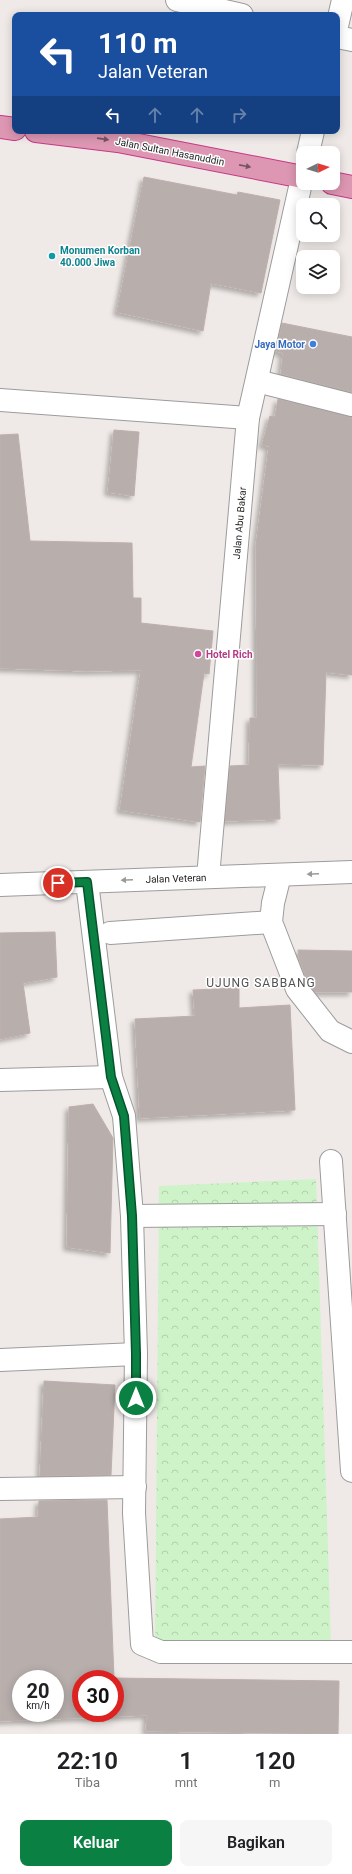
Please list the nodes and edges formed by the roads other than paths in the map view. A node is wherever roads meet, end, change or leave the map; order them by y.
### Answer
1 (177, 0) edge
2 (343, 0) edge
3 (229, 12) edge
4 (340, 13) edge
5 (340, 38) edge
6 (352, 40) edge
7 (0, 127) edge
8 (12, 129) edge
9 (61, 134) edge
10 (312, 134) edge
11 (310, 146) edge
12 (296, 175) edge
13 (340, 185) edge
14 (352, 187) edge
15 (300, 190) edge
16 (257, 380) junction
17 (0, 400) edge
18 (352, 405) edge
19 (248, 418) junction
20 (352, 872) edge
21 (280, 875) junction
22 (208, 877) junction
23 (87, 882) junction
24 (0, 885) edge
25 (271, 922) junction
26 (110, 933) dead end
27 (352, 1042) edge
28 (111, 1077) junction
29 (0, 1080) edge
30 (331, 1161) dead end
31 (335, 1214) junction
32 (132, 1216) junction
33 (136, 1354) junction
34 (0, 1360) edge
35 (352, 1471) edge
36 (135, 1487) junction
37 (0, 1489) edge
38 (352, 1652) edge

1 - 3 street
2 - 4 street
5 - 6 street
7 - 8 highway
9 -> 12 highway, Jalan Sultan Hasanuddin
10 - 11 street
13 - 14 highway
15 - 16 street, Jalan Abu Bakar
16 - 18 street
16 - 19 street, Jalan Abu Bakar
17 - 19 street
19 - 22 street, Jalan Abu Bakar
20 -> 21 street, Jalan Veteran
21 - 22 street, Jalan Veteran
21 - 25 street
22 -> 23 street, Jalan Veteran
23 - 24 street, Jalan Veteran
23 - 28 street
25 - 26 street
25 - 27 street
28 - 29 street
28 - 32 street
30 - 31 street
31 - 32 street
31 - 35 street
32 - 33 street
33 - 34 street
33 - 36 street
36 - 37 street
36 - 38 street

